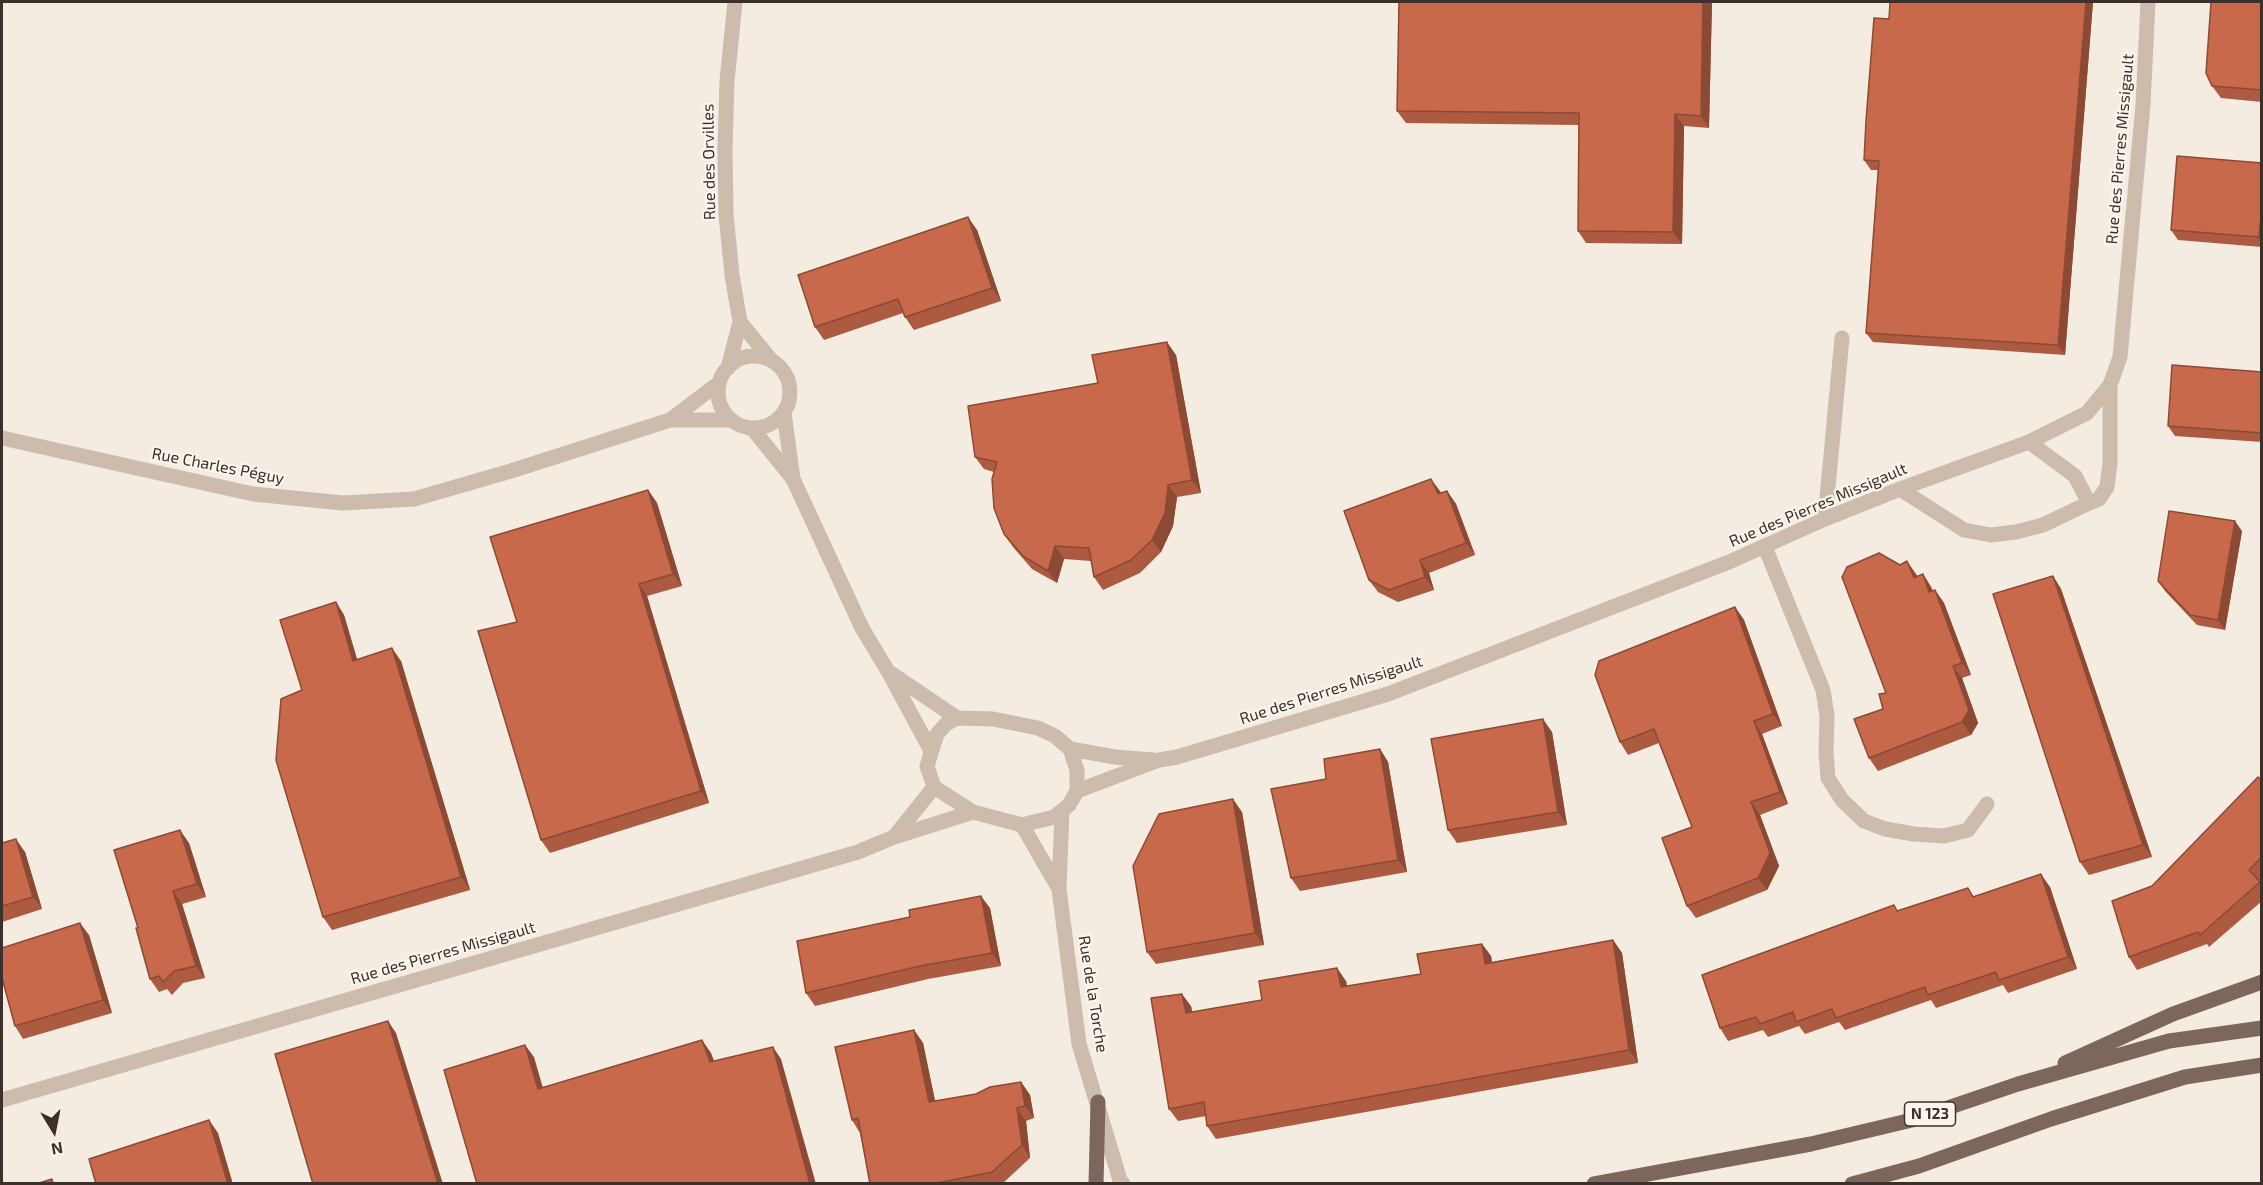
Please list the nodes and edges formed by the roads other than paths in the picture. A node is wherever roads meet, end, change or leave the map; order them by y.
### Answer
1 (735, 2) edge
2 (2148, 2) edge
3 (740, 322) junction
4 (1842, 338) dead end
5 (772, 361) junction
6 (728, 368) junction
7 (719, 383) junction
8 (2110, 386) junction
9 (784, 413) junction
10 (670, 420) junction
11 (731, 420) junction
12 (752, 428) junction
13 (2, 438) edge
14 (2029, 442) junction
15 (793, 479) junction
16 (1900, 489) junction
17 (2089, 503) junction
18 (1825, 519) junction
19 (1765, 547) junction
20 (889, 673) junction
21 (957, 718) junction
22 (930, 749) junction
23 (1070, 749) junction
24 (1159, 760) junction
25 (934, 787) junction
26 (1077, 791) junction
27 (1987, 804) dead end
28 (1062, 811) junction
29 (973, 812) junction
30 (1022, 825) junction
31 (894, 837) junction
32 (1059, 889) junction
33 (2262, 982) edge
34 (2262, 1028) edge
35 (2262, 1065) edge
36 (2018, 1084) junction
37 (2, 1100) edge
38 (1098, 1102) junction
39 (1096, 1184) edge
40 (1123, 1184) edge
41 (1594, 1184) edge
42 (1852, 1184) edge

1 - 3 street, Rue des Orvilles
2 - 8 street, Rue des Pierres Missigault
3 - 5 street, Rue des Orvilles
3 - 6 street, Rue des Orvilles
4 - 18 street
5 - 6 street
5 - 9 street
6 - 7 street
7 - 10 street, Rue Charles Péguy
7 - 11 street
8 - 14 street, Rue des Pierres Missigault
8 - 17 street
9 - 12 street
9 - 15 street
10 - 11 street, Rue Charles Péguy
10 - 13 street, Rue Charles Péguy
11 - 12 street
12 - 15 street
14 - 16 street, Rue des Pierres Missigault
14 - 17 street
15 - 20 street
16 - 17 street
16 - 18 street, Rue des Pierres Missigault
18 - 19 street, Rue des Pierres Missigault
19 - 24 street, Rue des Pierres Missigault
19 - 27 street
20 - 21 street
20 - 22 street
21 - 22 street
21 - 23 street
22 - 25 street
23 - 24 street, Rue des Pierres Missigault
23 - 26 street
24 - 26 street, Rue des Pierres Missigault
25 - 29 street
25 - 31 street
26 - 28 street
28 - 30 street
28 - 32 street
29 - 30 street
29 - 31 street, Rue des Pierres Missigault
30 - 32 street
31 - 37 street, Rue des Pierres Missigault
32 - 38 street, Rue de la Torche
33 - 36 main road
34 - 36 main road, N 123
35 - 42 main road
36 - 41 main road, N 123
38 - 39 main road
38 - 40 street, Rue de la Torche

